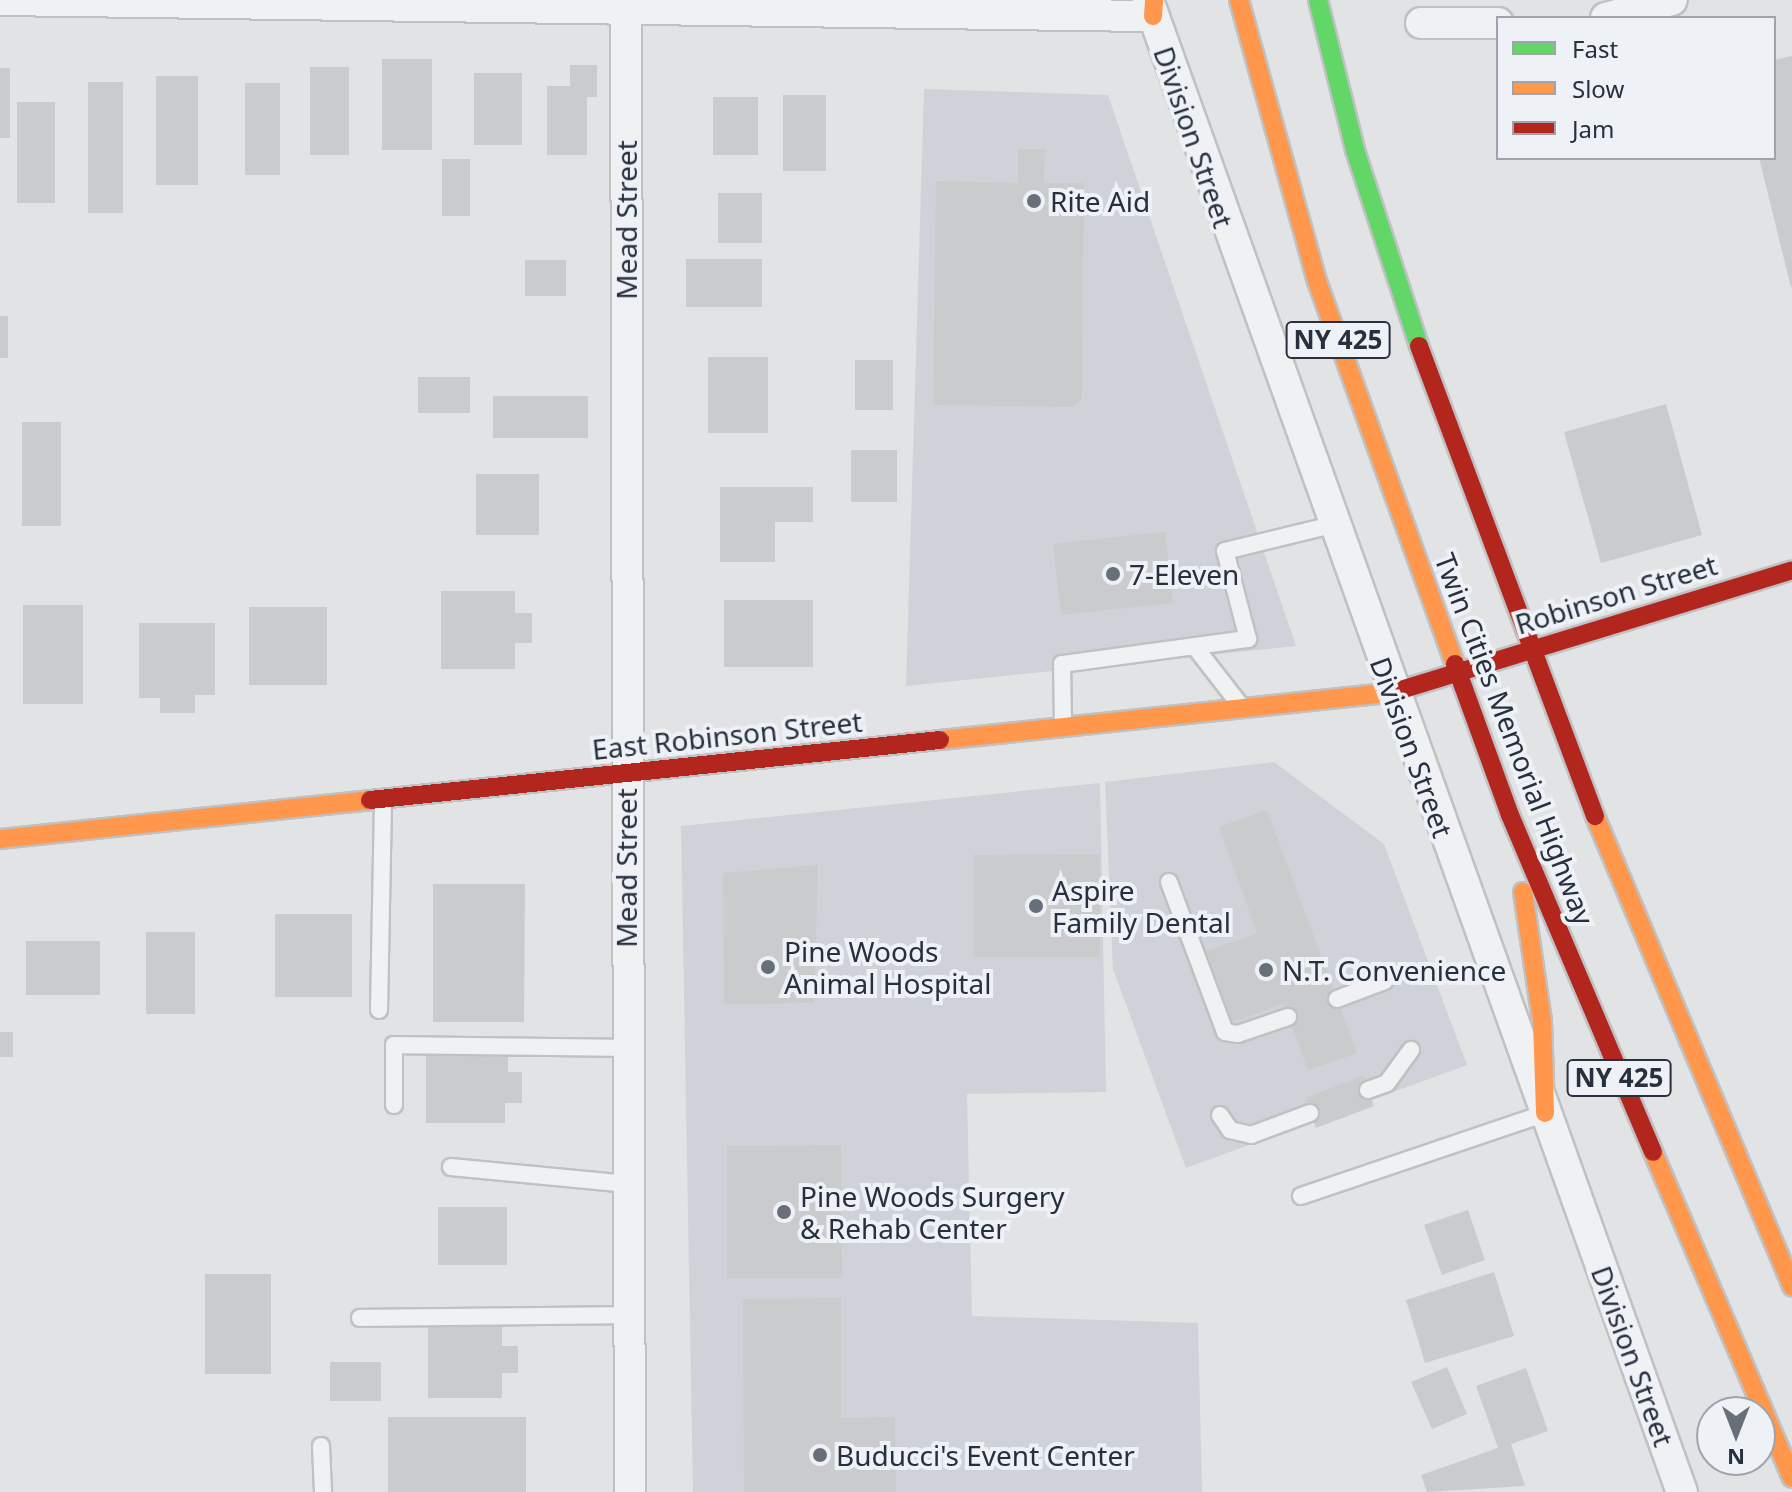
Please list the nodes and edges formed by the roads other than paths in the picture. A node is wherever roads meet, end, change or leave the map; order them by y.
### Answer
1 (0, 0) edge
2 (1239, 0) edge
3 (1318, 0) edge
4 (1672, 0) edge
5 (626, 5) junction
6 (1152, 5) edge
7 (1613, 16) edge
8 (1421, 23) dead end
9 (1496, 23) edge
10 (1332, 525) junction
11 (1792, 570) edge
12 (1195, 647) junction
13 (1529, 650) junction
14 (1458, 673) junction
15 (1392, 693) junction
16 (1244, 710) junction
17 (1063, 728) junction
18 (626, 773) junction
19 (383, 799) junction
20 (1510, 815) junction
21 (0, 839) edge
22 (1169, 882) dead end
23 (1385, 981) dead end
24 (1337, 999) dead end
25 (379, 1010) dead end
26 (1288, 1017) dead end
27 (627, 1048) junction
28 (1411, 1050) dead end
29 (1368, 1090) dead end
30 (394, 1105) dead end
31 (1310, 1113) dead end
32 (1545, 1113) junction
33 (1220, 1115) dead end
34 (451, 1167) dead end
35 (628, 1184) junction
36 (1301, 1196) dead end
37 (1792, 1286) edge
38 (629, 1315) junction
39 (360, 1318) dead end
40 (321, 1446) dead end
41 (1792, 1478) edge
42 (323, 1492) edge
43 (630, 1492) edge
44 (1682, 1492) edge

1 - 5 street
2 - 14 main road, Twin Cities Memorial Highway / NY 425
3 - 13 main road, Twin Cities Memorial Highway / NY 425
4 - 7 street
5 - 6 street
5 - 18 street, Mead Street
6 - 10 street, Division Street
8 - 9 street
10 - 12 lane
10 - 15 street, Division Street
11 - 13 main road, Robinson Street
12 - 16 lane
12 - 17 lane
13 - 14 main road, Robinson Street
13 - 37 main road, Twin Cities Memorial Highway / NY 425
14 - 15 main road, East Robinson Street
14 - 20 main road, Twin Cities Memorial Highway / NY 425
15 - 16 main road, East Robinson Street
15 - 32 street, Division Street
16 - 17 main road, East Robinson Street
17 - 18 main road, East Robinson Street
18 - 19 main road, East Robinson Street
18 - 27 street, Mead Street
19 - 21 main road, East Robinson Street
19 - 25 lane
20 - 32 main road
20 - 41 main road, Twin Cities Memorial Highway / NY 425
22 - 26 lane
23 - 24 lane
27 - 30 lane
27 - 35 street, Mead Street
28 - 29 lane
31 - 33 lane
32 - 36 lane
32 - 44 street, Division Street
34 - 35 lane
35 - 38 street, Mead Street
38 - 39 lane
38 - 43 street, Mead Street
40 - 42 lane

